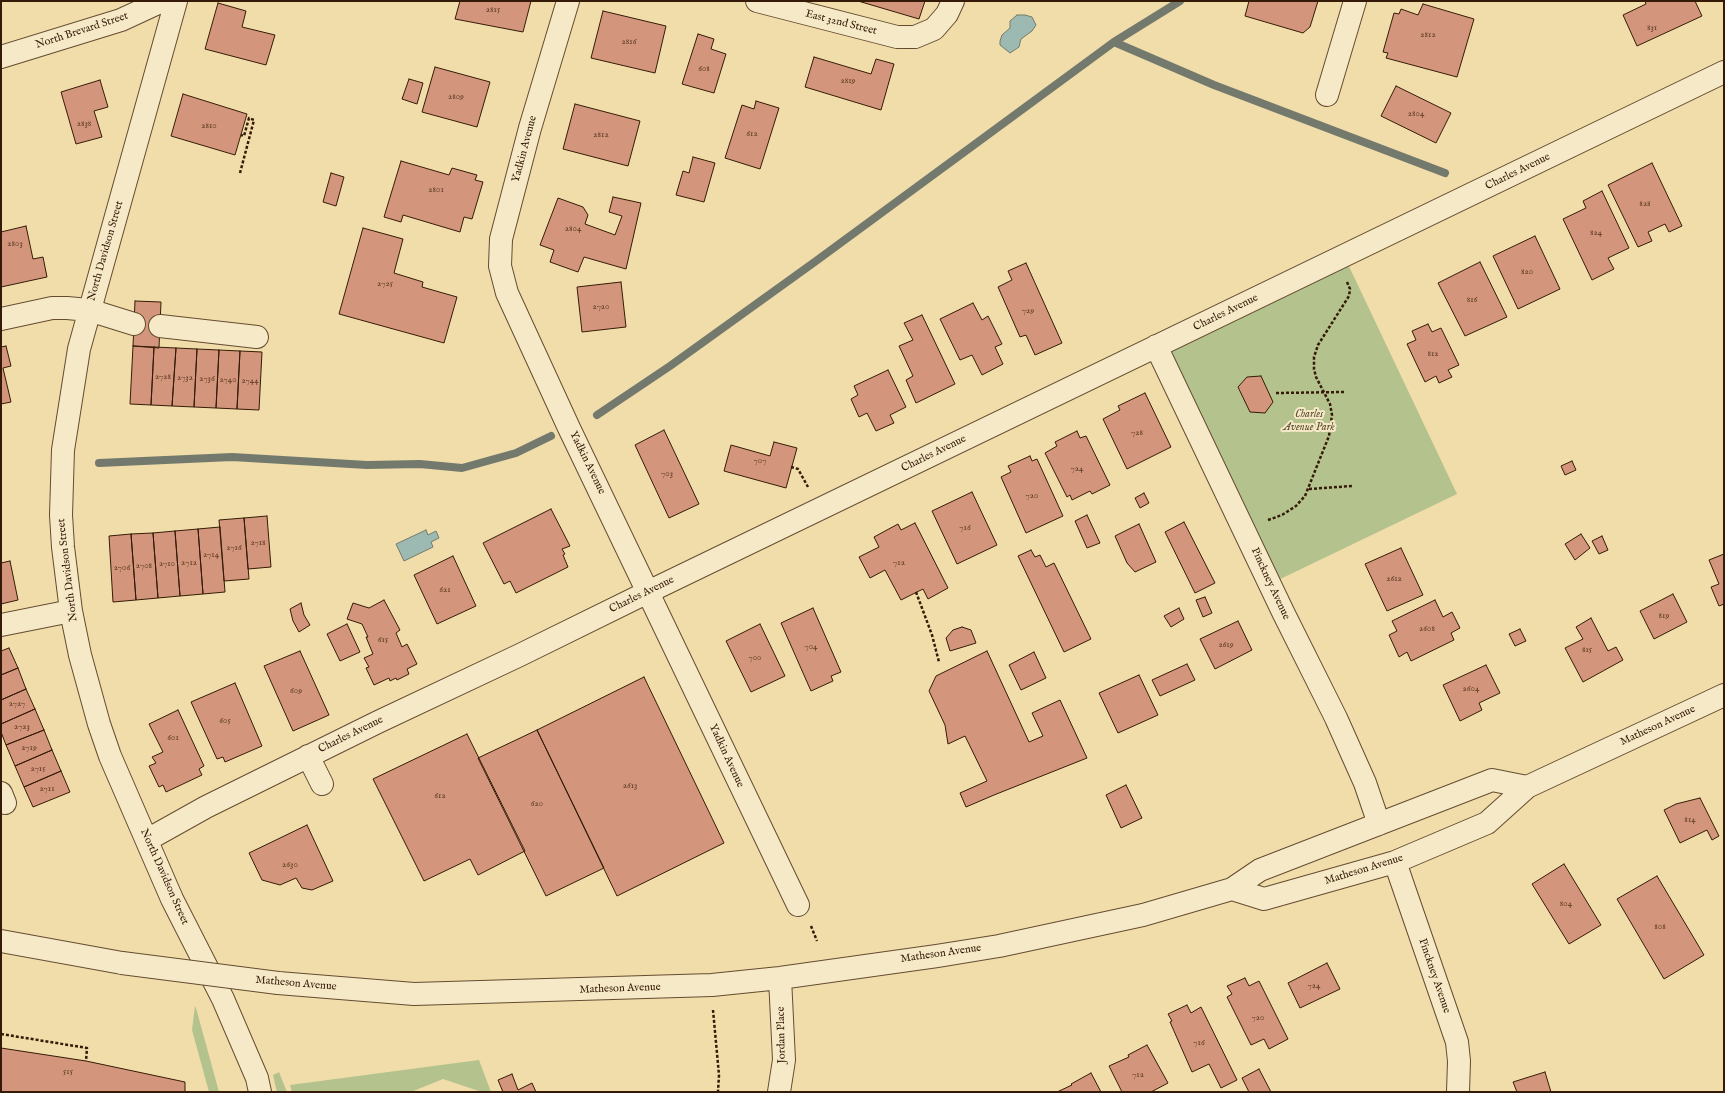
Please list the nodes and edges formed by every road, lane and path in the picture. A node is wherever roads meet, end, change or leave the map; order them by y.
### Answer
1 (162, 1) edge
2 (176, 1) edge
3 (568, 1) edge
4 (757, 1) edge
5 (953, 1) edge
6 (1355, 1) edge
7 (1, 57) edge
8 (1724, 72) edge
9 (1327, 95) dead end
10 (241, 135) dead end
11 (240, 173) dead end
12 (1346, 279) dead end
13 (89, 310) junction
14 (1, 319) edge
15 (134, 324) dead end
16 (160, 326) dead end
17 (257, 337) dead end
18 (1156, 346) junction
19 (1324, 392) junction
20 (1344, 392) dead end
21 (1276, 393) dead end
22 (792, 467) dead end
23 (1352, 486) dead end
24 (1309, 489) junction
25 (809, 490) dead end
26 (1263, 521) dead end
27 (648, 592) junction
28 (916, 592) dead end
29 (71, 612) junction
30 (1, 625) edge
31 (939, 662) dead end
32 (1724, 695) edge
33 (308, 756) junction
34 (322, 784) dead end
35 (1527, 787) junction
36 (1379, 824) junction
37 (147, 840) junction
38 (1395, 862) junction
39 (1232, 889) junction
40 (798, 905) dead end
41 (1, 941) edge
42 (780, 978) junction
43 (712, 985) junction
44 (1, 1034) edge
45 (86, 1061) dead end
46 (260, 1092) edge
47 (718, 1092) edge
48 (779, 1092) edge
49 (1458, 1092) edge

1 - 7 street, North Brevard Street
2 - 13 street, North Davidson Street
3 - 27 street, Yadkin Avenue
4 - 5 street, East 32nd Street
6 - 9 street
8 - 18 street, Charles Avenue
10 - 11 path
12 - 19 path
13 - 14 street
13 - 15 street
13 - 29 street, North Davidson Street
16 - 17 street
18 - 27 street, Charles Avenue
18 - 36 street, Pinckney Avenue
19 - 20 path
19 - 21 path
19 - 24 path
22 - 25 path
23 - 24 path
24 - 26 path
27 - 33 street, Charles Avenue
27 - 40 street, Yadkin Avenue
28 - 31 path
29 - 30 street
29 - 37 street, North Davidson Street
32 - 35 street, Matheson Avenue
33 - 34 street
33 - 37 street, Charles Avenue
35 - 36 street, Matheson Avenue
35 - 38 street, Matheson Avenue
36 - 39 street, Matheson Avenue
37 - 46 street, North Davidson Street
38 - 39 street, Matheson Avenue
38 - 49 street, Pinckney Avenue
39 - 42 street, Matheson Avenue
41 - 43 street, Matheson Avenue, bridge
42 - 43 street, Matheson Avenue
42 - 48 street, Jordan Place
43 - 47 path
44 - 45 path

